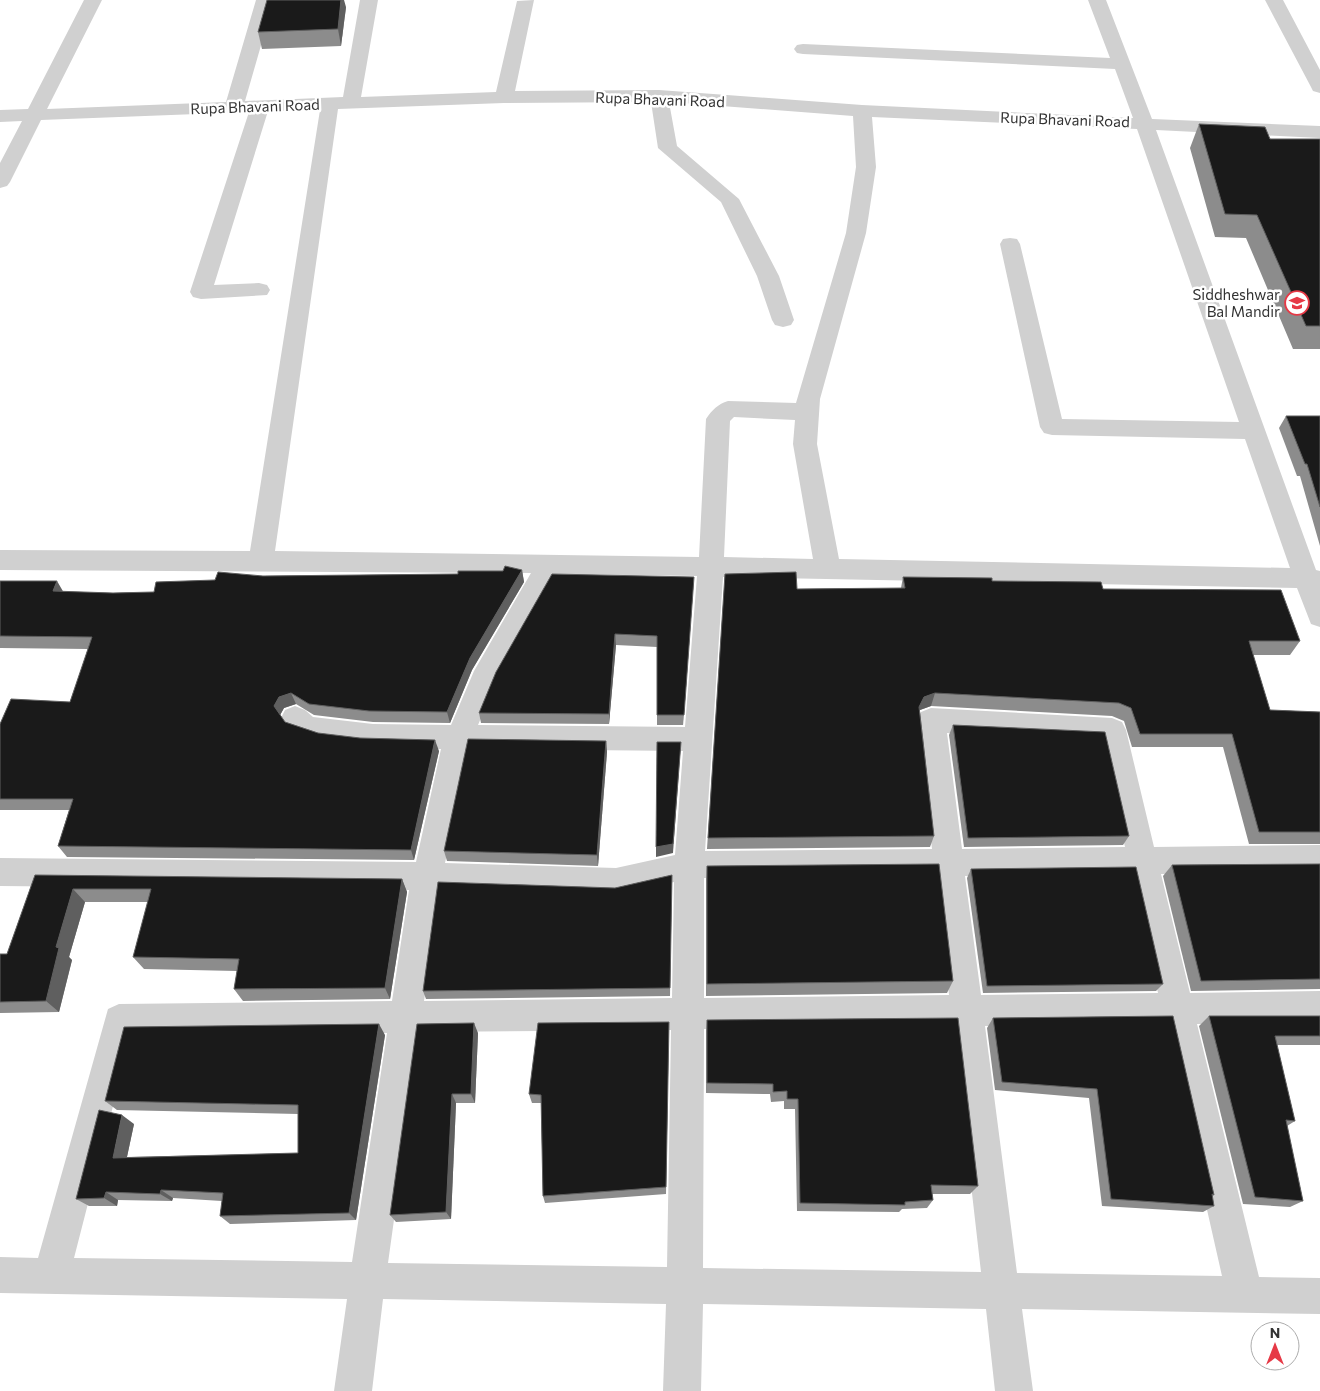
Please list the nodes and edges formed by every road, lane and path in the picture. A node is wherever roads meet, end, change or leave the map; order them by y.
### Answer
1 (93, 0) edge
2 (265, 0) edge
3 (369, 0) edge
4 (1097, 0) edge
5 (1274, 0) edge
6 (526, 1) edge
7 (803, 49) dead end
8 (1122, 64) junction
9 (1320, 87) edge
10 (659, 96) junction
11 (504, 97) junction
12 (340, 102) junction
13 (261, 105) junction
14 (234, 106) junction
15 (862, 111) junction
16 (34, 113) junction
17 (0, 116) edge
18 (1144, 122) junction
19 (1320, 132) edge
20 (0, 182) edge
21 (1010, 244) dead end
22 (259, 290) dead end
23 (784, 320) dead end
24 (807, 412) junction
25 (1254, 431) junction
26 (0, 560) edge
27 (262, 561) junction
28 (550, 563) junction
29 (711, 566) junction
30 (828, 569) junction
31 (1313, 579) edge
32 (1320, 617) edge
33 (296, 718) dead end
34 (460, 737) junction
35 (698, 739) junction
36 (1320, 859) edge
37 (1142, 861) junction
38 (949, 863) junction
39 (689, 865) junction
40 (0, 872) edge
41 (428, 876) junction
42 (1320, 1007) edge
43 (1177, 1009) junction
44 (967, 1012) junction
45 (687, 1014) junction
46 (405, 1016) junction
47 (0, 1275) edge
48 (51, 1276) junction
49 (367, 1281) junction
50 (685, 1286) junction
51 (1001, 1291) junction
52 (1245, 1294) junction
53 (1320, 1296) edge
54 (353, 1391) edge
55 (682, 1391) edge
56 (1014, 1391) edge

1 - 16 street
2 - 14 street
3 - 12 street
4 - 8 street
5 - 9 street
6 - 11 street
7 - 8 street
8 - 18 street
10 - 11 street, Rupa Bhavani Road
10 - 15 street, Rupa Bhavani Road
10 - 23 street
11 - 12 street, Rupa Bhavani Road
12 - 13 street, Rupa Bhavani Road
12 - 27 street
13 - 14 street, Rupa Bhavani Road
13 - 22 street
14 - 16 street, Rupa Bhavani Road
15 - 18 street, Rupa Bhavani Road
15 - 24 street
16 - 17 street, Rupa Bhavani Road
16 - 20 street
18 - 19 street, Rupa Bhavani Road
18 - 25 street
21 - 25 street
24 - 29 street
24 - 30 street
25 - 31 street
26 - 27 street
27 - 28 street
28 - 29 street
28 - 34 street
29 - 30 street
29 - 35 street
30 - 31 street
31 - 32 street
33 - 34 street
34 - 35 street
34 - 41 street
35 - 39 street
36 - 37 street
37 - 38 street
37 - 38 street
37 - 43 street
38 - 39 street
38 - 44 street
39 - 41 street
39 - 45 street
40 - 41 street
41 - 46 street
42 - 43 street
43 - 44 street
43 - 52 street
44 - 45 street
44 - 51 street
45 - 46 street
45 - 50 street
46 - 48 street
46 - 49 street
47 - 48 street
48 - 49 street
49 - 50 street
49 - 54 street
50 - 51 street
50 - 55 street
51 - 52 street
51 - 56 street
52 - 53 street

